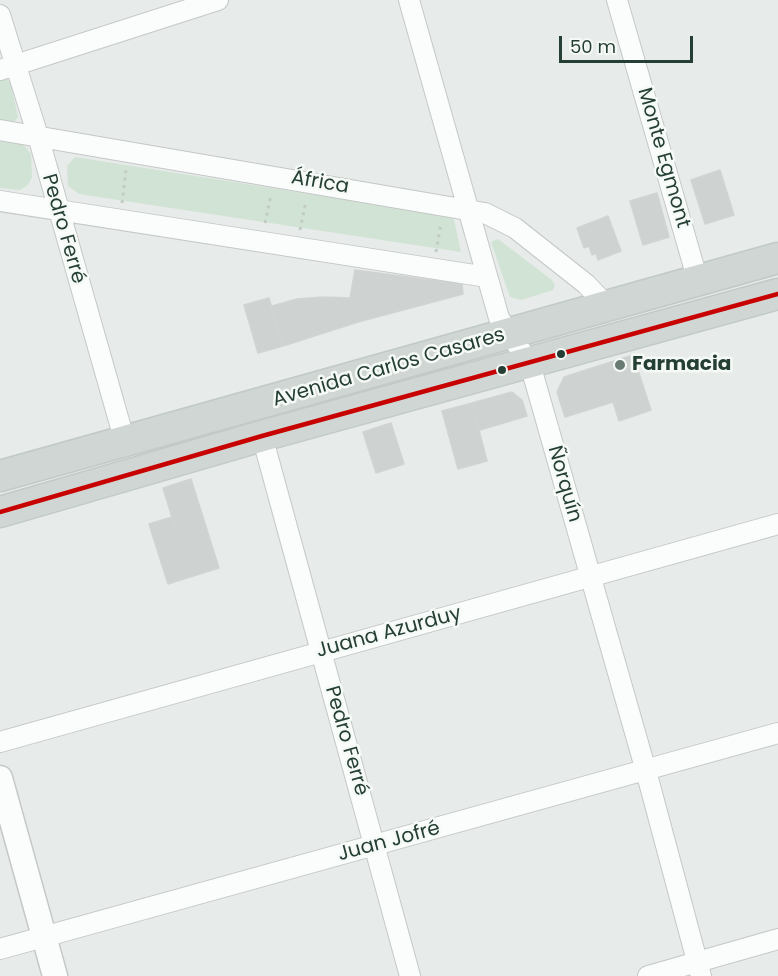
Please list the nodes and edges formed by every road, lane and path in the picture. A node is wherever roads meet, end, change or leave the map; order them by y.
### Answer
1 (409, 0) edge
2 (617, 0) edge
3 (209, 1) edge
4 (0, 15) edge
5 (8, 68) edge
6 (0, 129) edge
7 (38, 136) junction
8 (129, 151) junction
9 (275, 175) junction
10 (310, 181) junction
11 (0, 201) edge
12 (444, 204) junction
13 (468, 208) junction
14 (57, 209) junction
15 (119, 221) junction
16 (261, 242) junction
17 (297, 248) junction
18 (778, 258) edge
19 (433, 267) junction
20 (487, 277) junction
21 (699, 281) junction
22 (778, 294) edge
23 (608, 308) junction
24 (509, 335) junction
25 (530, 364) junction
26 (262, 436) junction
27 (125, 442) junction
28 (0, 476) edge
29 (0, 512) edge
30 (778, 524) edge
31 (591, 577) junction
32 (321, 652) junction
33 (778, 733) edge
34 (0, 742) edge
35 (646, 771) junction
36 (0, 778) edge
37 (375, 846) junction
38 (45, 937) junction
39 (778, 939) edge
40 (0, 950) edge
41 (700, 969) edge
42 (55, 976) edge
43 (411, 976) edge
44 (648, 976) edge

1 - 13 street, Ñorquín
2 - 21 street, Monte Egmont
3 - 5 street
4 - 5 street, Pedro Ferré
5 - 7 street, Pedro Ferré
6 - 7 street, África
7 - 8 street, África
7 - 14 street, Pedro Ferré
8 - 9 street, África
8 - 15 path
9 - 10 street, África
9 - 16 path
10 - 12 street, África
10 - 17 path
11 - 14 street
12 - 13 street, África
12 - 19 path
13 - 20 street, Ñorquín
13 - 23 street, África
14 - 15 street
14 - 27 street, Pedro Ferré
15 - 16 street
16 - 17 street
17 - 19 street
18 - 21 main road, Avenida Carlos Casares
19 - 20 street
20 - 24 street, Ñorquín
21 - 23 main road, Avenida Carlos Casares
22 - 25 main road, Avenida Carlos Casares
23 - 24 main road, Avenida Carlos Casares
24 - 25 street, Ñorquín
24 - 27 main road, Avenida Carlos Casares
25 - 26 main road, Avenida Carlos Casares
25 - 31 street, Ñorquín
26 - 29 main road, Avenida Carlos Casares
26 - 32 street, Pedro Ferré
27 - 28 main road, Avenida Carlos Casares
30 - 31 street, Juana Azurduy
31 - 32 street, Juana Azurduy
31 - 35 street, Ñorquín
32 - 34 street, Juana Azurduy
32 - 37 street, Pedro Ferré
33 - 35 street, Juan Jofré
35 - 37 street, Juan Jofré
35 - 41 street, Ñorquín
36 - 38 street
37 - 38 street, Juan Jofré
37 - 43 street, Pedro Ferré
38 - 40 street, Juan Jofré
38 - 42 street
39 - 41 street
41 - 44 street

